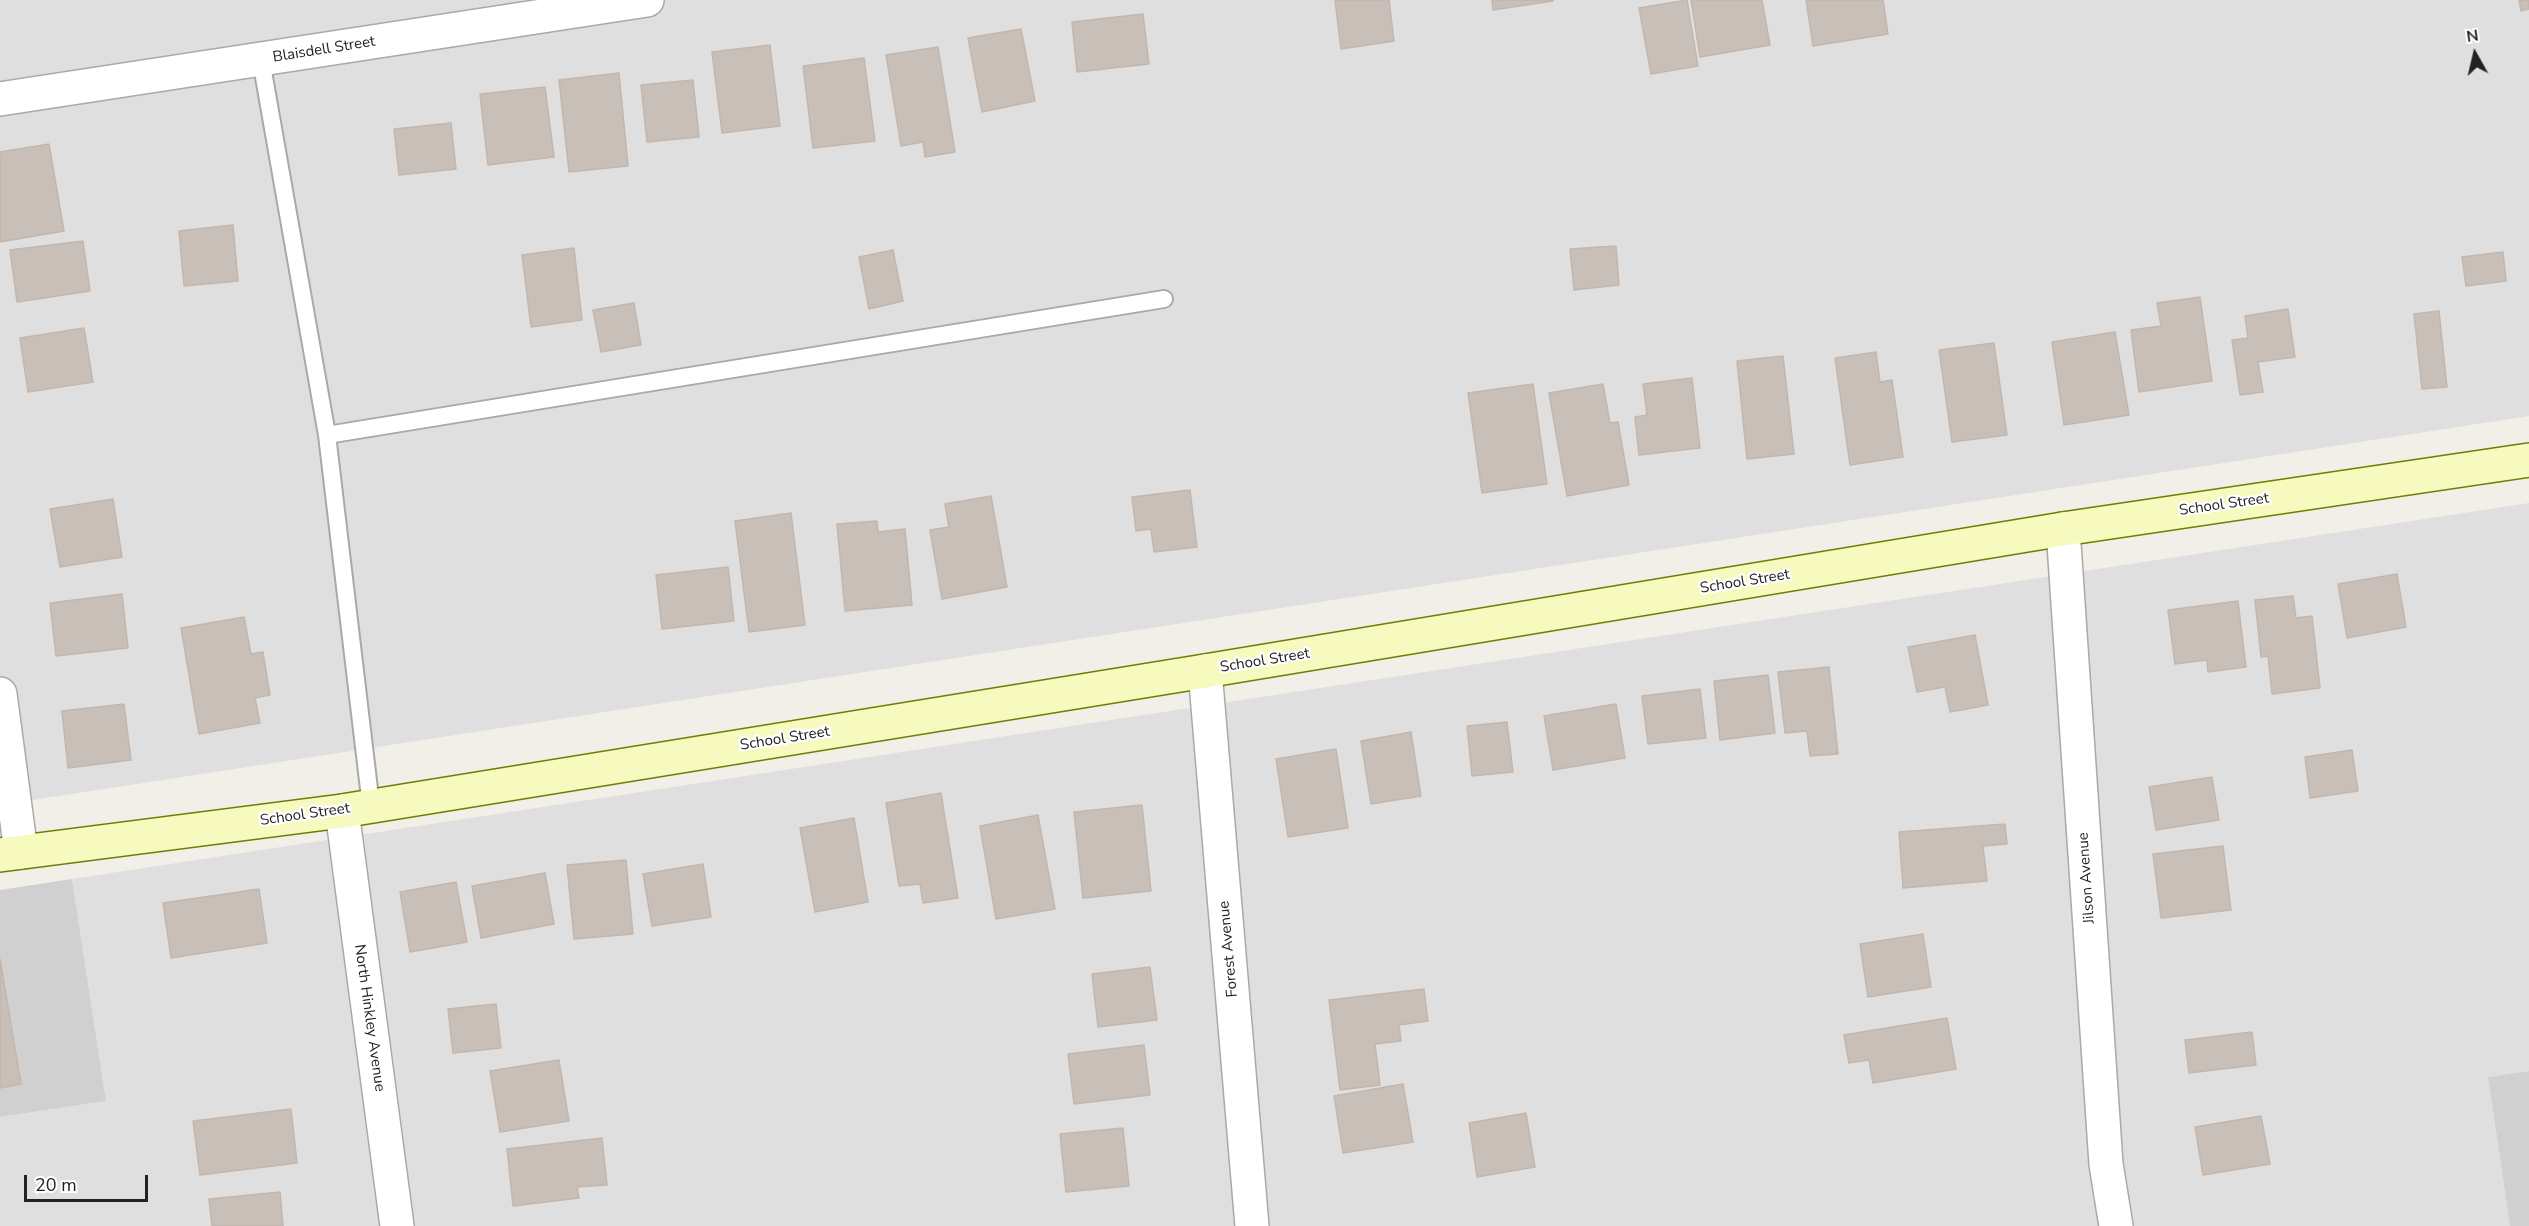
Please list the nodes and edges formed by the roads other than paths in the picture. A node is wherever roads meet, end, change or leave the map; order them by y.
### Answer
1 (647, 0) edge
2 (261, 60) junction
3 (0, 99) edge
4 (1164, 299) dead end
5 (327, 435) junction
6 (2529, 460) edge
7 (2063, 529) junction
8 (1205, 671) junction
9 (0, 694) edge
10 (356, 808) junction
11 (11, 853) edge
12 (396, 1226) edge
13 (1252, 1226) edge
14 (2116, 1226) edge

1 - 2 street, Blaisdell Street
2 - 3 street, Blaisdell Street
2 - 5 lane
4 - 5 lane
5 - 10 lane
6 - 7 main road, School Street
7 - 8 main road, School Street
7 - 14 street, Jilson Avenue
8 - 10 main road, School Street
8 - 13 street, Forest Avenue
9 - 11 street
10 - 11 main road, School Street
10 - 12 street, North Hinkley Avenue

